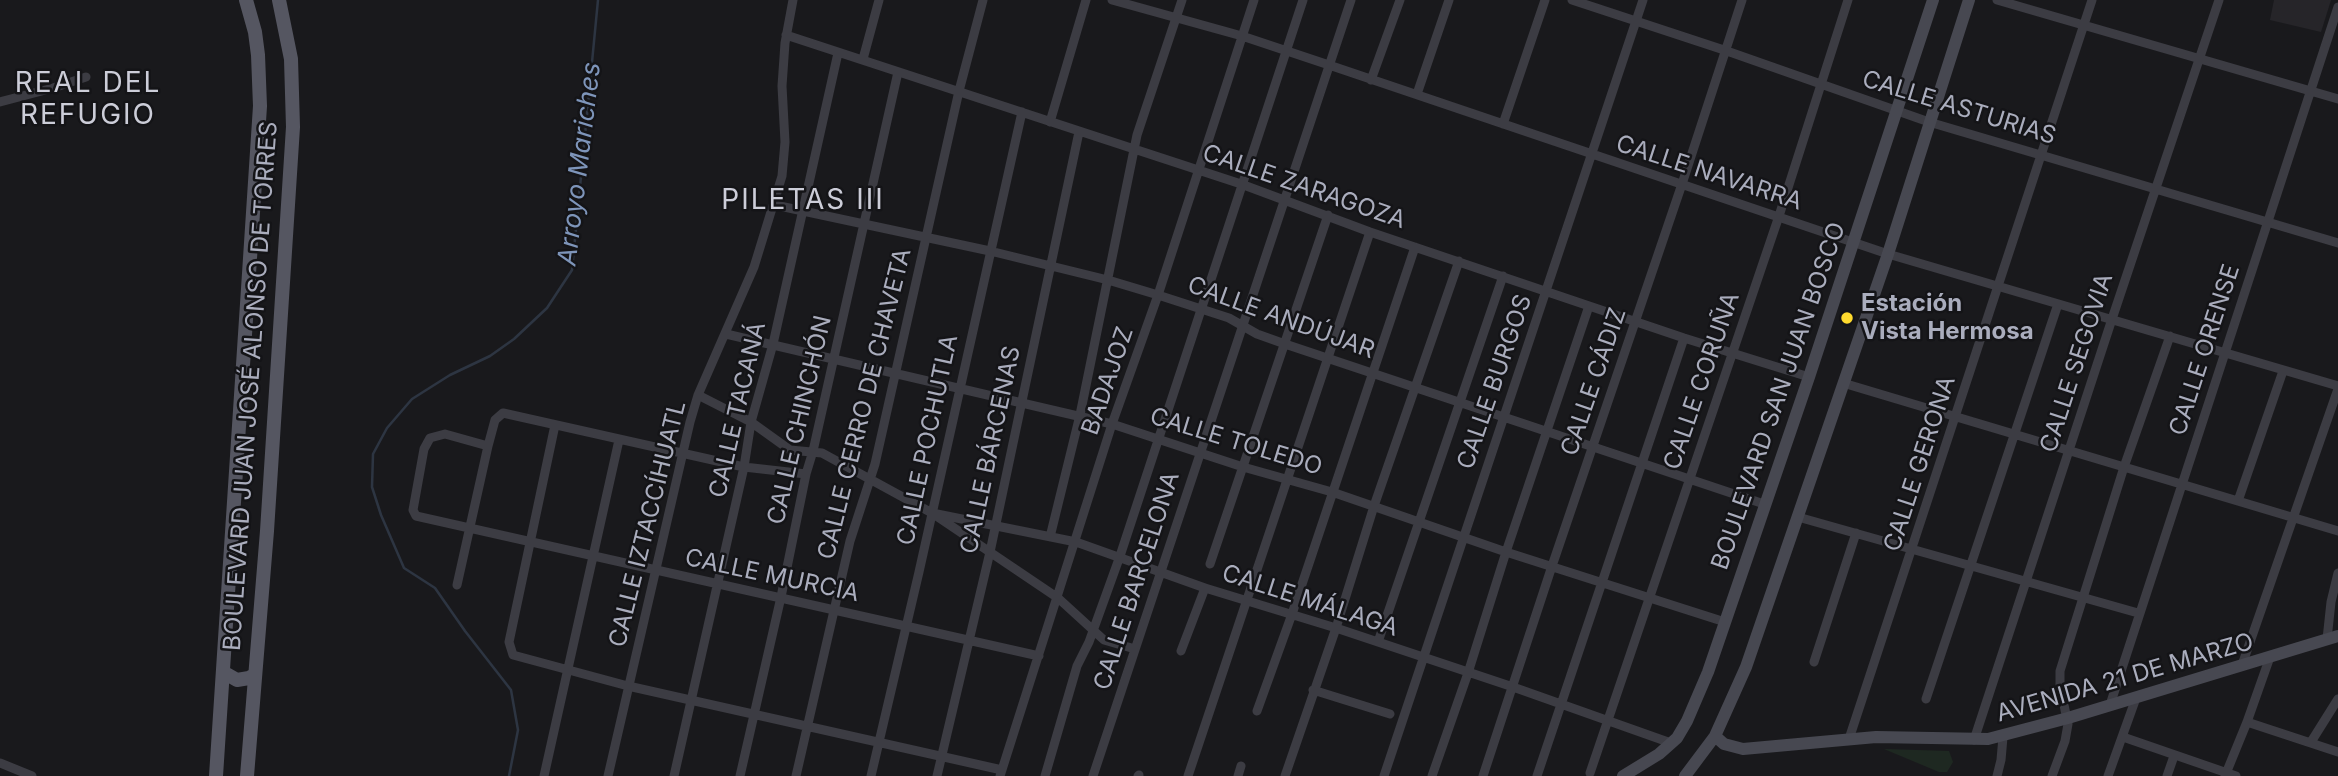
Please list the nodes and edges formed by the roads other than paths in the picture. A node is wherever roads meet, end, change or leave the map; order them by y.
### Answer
1 (246, 0) edge
2 (279, 0) edge
3 (786, 0) edge
4 (793, 0) edge
5 (879, 0) edge
6 (983, 0) edge
7 (1086, 0) edge
8 (1112, 0) edge
9 (1182, 0) edge
10 (1254, 0) edge
11 (1303, 0) edge
12 (1351, 0) edge
13 (1400, 0) edge
14 (1449, 0) edge
15 (1545, 0) edge
16 (1572, 0) edge
17 (1643, 0) edge
18 (1742, 0) edge
19 (1848, 0) edge
20 (1933, 0) edge
21 (1969, 0) edge
22 (1997, 0) edge
23 (2092, 0) edge
24 (2219, 0) edge
25 (2338, 7) edge
26 (1177, 18) junction
27 (1636, 21) junction
28 (2084, 25) junction
29 (786, 34) junction
30 (1242, 37) junction
31 (1724, 50) junction
32 (1285, 51) junction
33 (838, 53) junction
34 (863, 59) junction
35 (2200, 59) junction
36 (1329, 65) junction
37 (898, 72) junction
38 (86, 77) dead end
39 (1371, 80) junction
40 (1821, 84) junction
41 (2311, 90) junction
42 (958, 91) junction
43 (1417, 94) junction
44 (2338, 99) edge
45 (0, 102) edge
46 (1021, 112) junction
47 (1896, 112) junction
48 (1050, 122) junction
49 (1929, 122) junction
50 (1503, 124) junction
51 (1079, 132) junction
52 (1134, 150) junction
53 (1592, 155) junction
54 (2042, 155) junction
55 (1198, 170) junction
56 (1241, 184) junction
57 (1682, 184) junction
58 (2156, 190) junction
59 (1284, 199) junction
60 (775, 205) junction
61 (804, 212) junction
62 (1328, 215) junction
63 (1779, 216) junction
64 (2267, 221) junction
65 (865, 225) junction
66 (1370, 232) junction
67 (927, 237) junction
68 (1853, 241) junction
69 (2338, 243) edge
70 (1415, 247) junction
71 (990, 251) junction
72 (1888, 254) junction
73 (1459, 261) junction
74 (1050, 265) junction
75 (1503, 276) junction
76 (1108, 280) junction
77 (1998, 287) junction
78 (1546, 290) junction
79 (1158, 295) junction
80 (2058, 304) junction
81 (1589, 306) junction
82 (1201, 308) junction
83 (2112, 318) junction
84 (1634, 321) junction
85 (1243, 326) junction
86 (726, 334) junction
87 (2170, 336) junction
88 (1684, 338) junction
89 (773, 344) junction
90 (1285, 344) junction
91 (1733, 353) junction
92 (2225, 353) junction
93 (1329, 358) junction
94 (834, 359) junction
95 (2283, 371) junction
96 (1373, 373) junction
97 (895, 374) junction
98 (1810, 377) junction
99 (1843, 383) junction
100 (1417, 387) junction
101 (2338, 387) edge
102 (959, 388) junction
103 (698, 395) junction
104 (1021, 401) junction
105 (1461, 402) junction
106 (1080, 415) junction
107 (1504, 416) junction
108 (1955, 418) junction
109 (751, 422) junction
110 (1112, 424) junction
111 (555, 425) junction
112 (1548, 431) junction
113 (2013, 434) junction
114 (1157, 438) junction
115 (619, 440) junction
116 (488, 446) junction
117 (1592, 446) junction
118 (2069, 450) junction
119 (813, 452) junction
120 (1200, 453) junction
121 (681, 454) junction
122 (1643, 463) junction
123 (744, 467) junction
124 (1243, 467) junction
125 (2124, 467) junction
126 (806, 474) junction
127 (871, 478) junction
128 (1287, 479) junction
129 (1688, 479) junction
130 (2181, 484) junction
131 (1332, 492) junction
132 (2238, 501) junction
133 (1764, 504) junction
134 (1374, 506) junction
135 (932, 513) junction
136 (1798, 517) junction
137 (2293, 517) junction
138 (1420, 521) junction
139 (995, 525) junction
140 (468, 530) junction
141 (2338, 531) edge
142 (1856, 533) junction
143 (1465, 536) junction
144 (1050, 537) junction
145 (1076, 542) junction
146 (530, 543) junction
147 (1913, 550) junction
148 (989, 552) junction
149 (1506, 552) junction
150 (592, 556) junction
151 (1120, 556) junction
152 (1210, 564) dead end
153 (1970, 564) junction
154 (1552, 566) junction
155 (656, 570) junction
156 (1162, 572) junction
157 (2338, 573) edge
158 (2025, 581) junction
159 (1602, 583) junction
160 (718, 584) junction
161 (457, 585) dead end
162 (1205, 588) junction
163 (781, 597) junction
164 (1058, 598) junction
165 (2083, 598) junction
166 (1649, 599) junction
167 (1248, 601) junction
168 (835, 610) junction
169 (2138, 613) junction
170 (1292, 614) junction
171 (1725, 622) junction
172 (907, 625) junction
173 (1336, 628) junction
174 (1093, 629) junction
175 (2332, 637) edge
176 (968, 640) junction
177 (1378, 642) junction
178 (1135, 649) junction
179 (1181, 651) dead end
180 (1039, 656) junction
181 (2270, 656) junction
182 (1424, 658) junction
183 (1814, 662) dead end
184 (2242, 665) junction
185 (568, 671) junction
186 (223, 672) junction
187 (1468, 673) junction
188 (254, 675) junction
189 (628, 686) junction
190 (1513, 687) junction
191 (1313, 690) junction
192 (2136, 698) junction
193 (1926, 699) dead end
194 (2338, 699) edge
195 (692, 700) junction
196 (1561, 705) junction
197 (2110, 705) junction
198 (1256, 711) dead end
199 (1390, 714) dead end
200 (754, 715) junction
201 (2068, 718) junction
202 (1607, 721) junction
203 (2247, 722) junction
204 (807, 727) junction
205 (1715, 736) junction
206 (2003, 737) junction
207 (2123, 737) junction
208 (1849, 740) junction
209 (1974, 740) junction
210 (878, 743) junction
211 (1671, 743) junction
212 (2311, 743) junction
213 (1743, 749) junction
214 (2338, 752) edge
215 (1702, 754) junction
216 (2174, 756) junction
217 (942, 757) junction
218 (0, 764) edge
219 (1241, 766) dead end
220 (1001, 773) edge
221 (1590, 773) dead end
222 (2229, 775) edge
223 (32, 776) edge
224 (216, 776) edge
225 (247, 776) edge
226 (544, 776) edge
227 (608, 776) edge
228 (674, 776) edge
229 (740, 776) edge
230 (796, 776) edge
231 (871, 776) edge
232 (937, 776) edge
233 (1045, 776) edge
234 (1093, 776) edge
235 (1188, 776) edge
236 (1238, 776) edge
237 (1284, 776) edge
238 (1384, 776) edge
239 (1432, 776) edge
240 (1483, 776) edge
241 (1537, 776) edge
242 (1623, 776) edge
243 (1685, 776) edge
244 (1997, 776) edge
245 (2052, 776) edge
246 (2108, 776) edge
247 (2167, 776) edge

1 - 186 main road, BOULEVARD JUAN JOSÉ ALONSO DE TORRES
2 - 188 main road, BOULEVARD JUAN JOSÉ ALONSO DE TORRES
3 - 29 street
4 - 29 street, CALLE IZTACCÍHUATL
5 - 34 street
6 - 42 street, CALLE CERRO DE CHAVETA
7 - 48 street
8 - 26 street, CALLE NAVARRA
9 - 26 street
10 - 30 street, BADAJOZ
11 - 32 street
12 - 36 street, CALLE BARCELONA
13 - 39 street
14 - 43 street
15 - 50 street
16 - 27 street, CALLE ASTURIAS
17 - 27 street, CALLE BURGOS
18 - 31 street, CALLE CÁDIZ
19 - 40 street, CALLE CORUÑA
20 - 47 street, BOULEVARD SAN JUAN BOSCO
21 - 49 street
22 - 28 street
23 - 28 street, CALLE GERONA
24 - 35 street, CALLE SEGOVIA
25 - 41 street, CALLE ORENSE
26 - 30 street, CALLE NAVARRA
26 - 52 street
27 - 31 street, CALLE ASTURIAS
27 - 53 street, CALLE BURGOS
28 - 35 street
28 - 54 street, CALLE GERONA
29 - 33 street, CALLE ZARAGOZA
29 - 60 street, CALLE IZTACCÍHUATL
30 - 32 street, CALLE NAVARRA
30 - 55 street, BADAJOZ
31 - 40 street, CALLE ASTURIAS
31 - 57 street, CALLE CÁDIZ
32 - 36 street, CALLE NAVARRA
32 - 56 street
33 - 34 street, CALLE ZARAGOZA
33 - 61 street, CALLE TACANÁ
34 - 37 street, CALLE ZARAGOZA
35 - 41 street
35 - 58 street, CALLE SEGOVIA
36 - 39 street, CALLE NAVARRA
36 - 59 street, CALLE BARCELONA
37 - 42 street, CALLE ZARAGOZA
37 - 65 street, CALLE CHINCHÓN
38 - 45 street
39 - 43 street, CALLE NAVARRA
40 - 47 street, CALLE ASTURIAS
40 - 63 street, CALLE CORUÑA
41 - 44 street
41 - 64 street, CALLE ORENSE
42 - 46 street, CALLE ZARAGOZA
42 - 67 street, CALLE CERRO DE CHAVETA
43 - 50 street, CALLE NAVARRA
46 - 48 street, CALLE ZARAGOZA
46 - 71 street, CALLE POCHUTLA
47 - 49 street, CALLE ASTURIAS
47 - 68 street, BOULEVARD SAN JUAN BOSCO
48 - 51 street, CALLE ZARAGOZA
49 - 54 street, CALLE ASTURIAS
49 - 72 street
50 - 53 street, CALLE NAVARRA
51 - 52 street, CALLE ZARAGOZA
51 - 74 street, CALLE BÁRCENAS
52 - 55 street, CALLE ZARAGOZA
52 - 76 street
53 - 57 street, CALLE NAVARRA
53 - 78 street, CALLE BURGOS
54 - 58 street, CALLE ASTURIAS
54 - 77 street, CALLE GERONA
55 - 56 street, CALLE ZARAGOZA
55 - 79 street, BADAJOZ
56 - 59 street, CALLE ZARAGOZA
56 - 82 street
57 - 63 street, CALLE NAVARRA
57 - 84 street, CALLE CÁDIZ
58 - 64 street, CALLE ASTURIAS
58 - 83 street, CALLE SEGOVIA
59 - 62 street, CALLE ZARAGOZA
59 - 85 street, CALLE BARCELONA
60 - 61 street, CALLE ANDÚJAR
60 - 86 street, CALLE IZTACCÍHUATL
61 - 65 street, CALLE ANDÚJAR
61 - 89 street, CALLE TACANÁ
62 - 66 street, CALLE ZARAGOZA
62 - 90 street
63 - 68 street, CALLE NAVARRA
63 - 91 street, CALLE CORUÑA
64 - 69 street, CALLE ASTURIAS
64 - 92 street, CALLE ORENSE
65 - 67 street, CALLE ANDÚJAR
65 - 94 street, CALLE CHINCHÓN
66 - 70 street, CALLE ZARAGOZA
66 - 93 street
67 - 71 street, CALLE ANDÚJAR
67 - 97 street, CALLE CERRO DE CHAVETA
68 - 72 street, CALLE NAVARRA
68 - 98 street, BOULEVARD SAN JUAN BOSCO
70 - 73 street, CALLE ZARAGOZA
70 - 96 street
71 - 74 street, CALLE ANDÚJAR
71 - 102 street, CALLE POCHUTLA
72 - 77 street, CALLE NAVARRA
72 - 99 street
73 - 75 street, CALLE ZARAGOZA
73 - 100 street
74 - 76 street, CALLE ANDÚJAR
74 - 104 street, CALLE BÁRCENAS
75 - 78 street, CALLE ZARAGOZA
75 - 105 street
76 - 79 street, CALLE ANDÚJAR
76 - 106 street
77 - 80 street, CALLE NAVARRA
77 - 108 street, CALLE GERONA
78 - 81 street, CALLE ZARAGOZA
78 - 107 street, CALLE BURGOS
79 - 82 street, CALLE ANDÚJAR
79 - 110 street, BADAJOZ
80 - 83 street, CALLE NAVARRA
80 - 113 street
81 - 84 street, CALLE ZARAGOZA
81 - 112 street
82 - 85 street, CALLE ANDÚJAR
82 - 114 street
83 - 87 street, CALLE NAVARRA
83 - 118 street, CALLE SEGOVIA
84 - 88 street, CALLE ZARAGOZA
84 - 117 street, CALLE CÁDIZ
85 - 90 street, CALLE ANDÚJAR
85 - 120 street, CALLE BARCELONA
86 - 89 street, CALLE TOLEDO
86 - 103 street, CALLE IZTACCÍHUATL
87 - 92 street, CALLE NAVARRA
87 - 125 street
88 - 91 street, CALLE ZARAGOZA
88 - 122 street
89 - 94 street, CALLE TOLEDO
89 - 109 street, CALLE TACANÁ
90 - 93 street, CALLE ANDÚJAR
90 - 124 street
91 - 98 street, CALLE ZARAGOZA
91 - 129 street, CALLE CORUÑA
92 - 95 street, CALLE NAVARRA
92 - 130 street, CALLE ORENSE
93 - 96 street, CALLE ANDÚJAR
93 - 128 street
94 - 97 street, CALLE TOLEDO
94 - 119 street, CALLE CHINCHÓN
95 - 101 street, CALLE NAVARRA
95 - 132 street
96 - 100 street, CALLE ANDÚJAR
96 - 131 street
97 - 102 street, CALLE TOLEDO
97 - 127 street, CALLE CERRO DE CHAVETA
98 - 133 street, BOULEVARD SAN JUAN BOSCO
99 - 108 street
99 - 136 street
100 - 105 street, CALLE ANDÚJAR
100 - 134 street
101 - 137 street
102 - 104 street, CALLE TOLEDO
102 - 135 street, CALLE POCHUTLA
103 - 109 street
103 - 121 street, CALLE IZTACCÍHUATL
104 - 106 street, CALLE TOLEDO
104 - 139 street, CALLE BÁRCENAS
105 - 107 street, CALLE ANDÚJAR
105 - 138 street
106 - 110 street, CALLE TOLEDO
106 - 144 street
107 - 112 street, CALLE ANDÚJAR
107 - 143 street, CALLE BURGOS
108 - 113 street
108 - 147 street, CALLE GERONA
109 - 119 street
109 - 123 street, CALLE TACANÁ
110 - 114 street, CALLE TOLEDO
110 - 145 street, BADAJOZ
111 - 115 street
111 - 116 street
111 - 146 street
112 - 117 street, CALLE ANDÚJAR
112 - 149 street
113 - 118 street
113 - 153 street
114 - 120 street, CALLE TOLEDO
114 - 151 street
115 - 121 street
115 - 150 street
116 - 140 street
116 - 140 street, CALLE MURCIA
117 - 122 street, CALLE ANDÚJAR
117 - 154 street, CALLE CÁDIZ
118 - 125 street
118 - 158 street, CALLE SEGOVIA
119 - 126 street, CALLE CHINCHÓN
119 - 127 street
120 - 124 street, CALLE TOLEDO
120 - 156 street, CALLE BARCELONA
121 - 123 street
121 - 155 street, CALLE IZTACCÍHUATL
122 - 129 street, CALLE ANDÚJAR
122 - 159 street
123 - 126 street
123 - 160 street, CALLE TACANÁ
124 - 128 street, CALLE TOLEDO
124 - 152 street
125 - 130 street
125 - 165 street
126 - 163 street, CALLE CHINCHÓN
127 - 135 street
127 - 168 street, CALLE CERRO DE CHAVETA
128 - 131 street, CALLE TOLEDO
128 - 167 street
129 - 133 street, CALLE ANDÚJAR
129 - 166 street, CALLE CORUÑA
130 - 132 street
130 - 169 street, CALLE ORENSE
131 - 134 street, CALLE TOLEDO
131 - 170 street
132 - 137 street
133 - 171 street, BOULEVARD SAN JUAN BOSCO
134 - 138 street, CALLE TOLEDO
134 - 173 street
135 - 139 street, CALLE MÁLAGA
135 - 148 street
135 - 172 street, CALLE POCHUTLA
136 - 142 street
136 - 205 street
137 - 141 street
137 - 184 street
138 - 143 street, CALLE TOLEDO
138 - 177 street
139 - 144 street, CALLE MÁLAGA
139 - 148 street, CALLE BÁRCENAS
140 - 146 street, CALLE MURCIA
140 - 161 street
142 - 147 street
142 - 183 street
143 - 149 street, CALLE TOLEDO
143 - 182 street, CALLE BURGOS
144 - 145 street, CALLE MÁLAGA
145 - 151 street, CALLE MÁLAGA
145 - 164 street, BADAJOZ
146 - 150 street, CALLE MURCIA
146 - 185 street
147 - 153 street
147 - 208 street, CALLE GERONA
148 - 164 street
148 - 176 street, CALLE BÁRCENAS
149 - 154 street, CALLE TOLEDO
149 - 187 street
150 - 155 street, CALLE MURCIA
150 - 185 street
151 - 156 street, CALLE MÁLAGA
151 - 174 street
153 - 158 street
153 - 193 street
154 - 159 street, CALLE TOLEDO
154 - 190 street, CALLE CÁDIZ
155 - 160 street, CALLE MURCIA
155 - 189 street, CALLE IZTACCÍHUATL
156 - 162 street, CALLE MÁLAGA
156 - 178 street, CALLE BARCELONA
157 - 175 street
158 - 165 street
158 - 209 street, CALLE SEGOVIA
159 - 166 street, CALLE TOLEDO
159 - 196 street
160 - 163 street, CALLE MURCIA
160 - 195 street, CALLE TACANÁ
162 - 167 street, CALLE MÁLAGA
162 - 179 street
163 - 168 street, CALLE MURCIA
163 - 200 street, CALLE CHINCHÓN
164 - 174 street
164 - 180 street, BADAJOZ
165 - 169 street
165 - 201 street
166 - 171 street, CALLE TOLEDO
166 - 202 street, CALLE CORUÑA
167 - 170 street, CALLE MÁLAGA
167 - 235 street
168 - 172 street, CALLE MURCIA
168 - 204 street, CALLE CERRO DE CHAVETA
169 - 197 street, CALLE ORENSE
170 - 173 street, CALLE MÁLAGA
170 - 198 street
171 - 211 street, BOULEVARD SAN JUAN BOSCO
172 - 176 street, CALLE MURCIA
172 - 210 street, CALLE POCHUTLA
173 - 177 street, CALLE MÁLAGA
173 - 191 street
174 - 178 street
174 - 233 street
175 - 181 street, AVENIDA 21 DE MARZO
176 - 180 street, CALLE MURCIA
176 - 217 street, CALLE BÁRCENAS
177 - 182 street, CALLE MÁLAGA
178 - 234 street, CALLE BARCELONA
180 - 220 street, BADAJOZ
181 - 184 street, AVENIDA 21 DE MARZO
181 - 203 street
182 - 187 street, CALLE MÁLAGA
182 - 238 street, CALLE BURGOS
184 - 192 street, AVENIDA 21 DE MARZO
185 - 189 street
185 - 226 street
186 - 188 main road
186 - 224 main road, BOULEVARD JUAN JOSÉ ALONSO DE TORRES
187 - 190 street, CALLE MÁLAGA
187 - 239 street
188 - 225 main road, BOULEVARD JUAN JOSÉ ALONSO DE TORRES
189 - 195 street
189 - 227 street, CALLE IZTACCÍHUATL
190 - 196 street, CALLE MÁLAGA
190 - 240 street, CALLE CÁDIZ
191 - 199 street
191 - 237 street
192 - 197 street, AVENIDA 21 DE MARZO
192 - 207 street
194 - 212 street
195 - 200 street
195 - 228 street, CALLE TACANÁ
196 - 202 street, CALLE MÁLAGA
196 - 241 street
197 - 201 street, AVENIDA 21 DE MARZO
200 - 204 street
200 - 229 street, CALLE CHINCHÓN
201 - 206 street, AVENIDA 21 DE MARZO
201 - 245 street
202 - 211 street, CALLE MÁLAGA
202 - 221 street, CALLE CORUÑA
203 - 212 street
203 - 222 street
204 - 210 street
204 - 230 street, CALLE CERRO DE CHAVETA
205 - 213 street, AVENIDA 21 DE MARZO
205 - 215 street
206 - 209 street, AVENIDA 21 DE MARZO
206 - 244 street
207 - 216 street
207 - 246 street
208 - 209 street, AVENIDA 21 DE MARZO
208 - 213 street, AVENIDA 21 DE MARZO
210 - 217 street
210 - 231 street, CALLE POCHUTLA
211 - 242 street, BOULEVARD SAN JUAN BOSCO
212 - 214 street
213 - 215 street
215 - 243 street
216 - 222 street
216 - 247 street
217 - 220 street
217 - 232 street, CALLE BÁRCENAS
218 - 223 street
219 - 236 street

